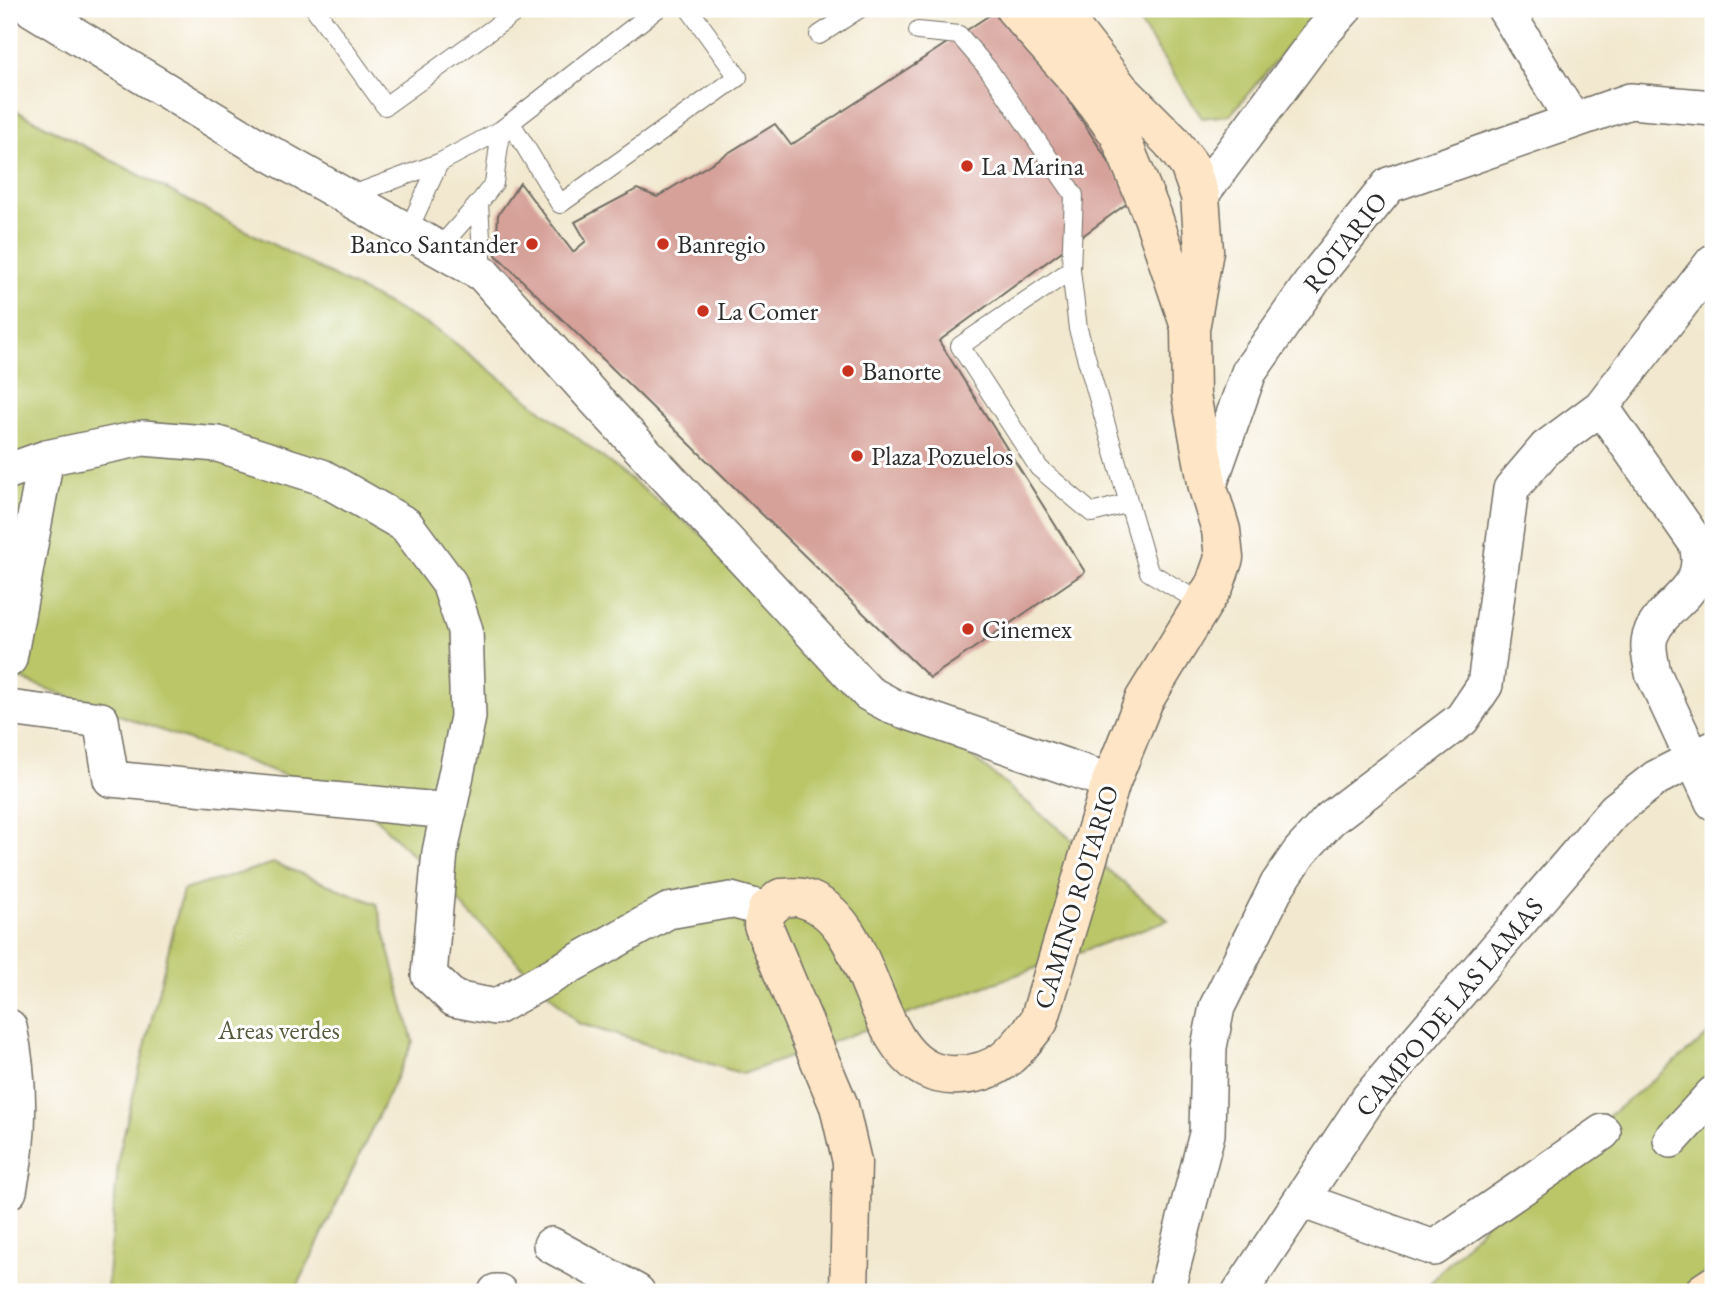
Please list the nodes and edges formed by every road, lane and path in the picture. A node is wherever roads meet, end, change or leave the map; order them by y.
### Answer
1 (32, 9) edge
2 (315, 9) edge
3 (520, 9) edge
4 (657, 9) edge
5 (689, 9) edge
6 (859, 9) edge
7 (1015, 9) edge
8 (1058, 9) edge
9 (1344, 9) edge
10 (1505, 9) edge
11 (918, 31) dead end
12 (819, 36) dead end
13 (1713, 108) edge
14 (1573, 121) junction
15 (506, 127) junction
16 (439, 163) junction
17 (1200, 196) junction
18 (347, 197) junction
19 (479, 204) junction
20 (408, 231) junction
21 (439, 248) junction
22 (1713, 262) edge
23 (1071, 270) junction
24 (484, 274) junction
25 (1190, 328) junction
26 (1601, 407) junction
27 (46, 458) junction
28 (9, 471) edge
29 (1208, 488) junction
30 (1129, 503) junction
31 (1203, 604) junction
32 (9, 659) edge
33 (9, 708) edge
34 (1704, 752) edge
35 (1111, 782) junction
36 (1713, 802) edge
37 (449, 811) junction
38 (767, 910) junction
39 (9, 1027) edge
40 (14, 1084) edge
41 (1713, 1094) edge
42 (1603, 1132) dead end
43 (1671, 1140) dead end
44 (9, 1191) edge
45 (1301, 1200) junction
46 (551, 1245) dead end
47 (592, 1282) edge
48 (1713, 1286) edge
49 (637, 1292) edge
50 (849, 1292) edge
51 (1166, 1292) edge
52 (1240, 1292) edge
53 (1704, 1292) edge

1 - 18 street
2 - 3 lane
4 - 15 lane
5 - 15 lane
6 - 12 lane
7 - 25 street
8 - 17 street
9 - 17 street
10 - 14 street
11 - 23 lane
13 - 14 street, ROTARIO
14 - 29 street, ROTARIO
15 - 16 lane
15 - 19 lane
16 - 18 lane
16 - 20 lane
17 - 25 street
18 - 20 street
19 - 21 lane
19 - 24 lane
20 - 21 street
21 - 24 street
22 - 26 street
23 - 30 lane
23 - 30 lane
24 - 35 street
25 - 29 street, CAMINO ROTARIO
26 - 34 street
26 - 51 street
27 - 28 street
27 - 32 street
27 - 37 street
29 - 31 street, CAMINO ROTARIO
30 - 31 lane
31 - 35 street, CAMINO ROTARIO
33 - 37 street
34 - 36 street
34 - 45 street, CAMPO DE LAS LAMAS
35 - 38 street, CAMINO ROTARIO
37 - 38 street
38 - 50 street
39 - 40 street
40 - 44 street
41 - 43 street
42 - 45 street
45 - 52 street, CAMPO DE LAS LAMAS
46 - 47 street
47 - 49 street
48 - 53 street

